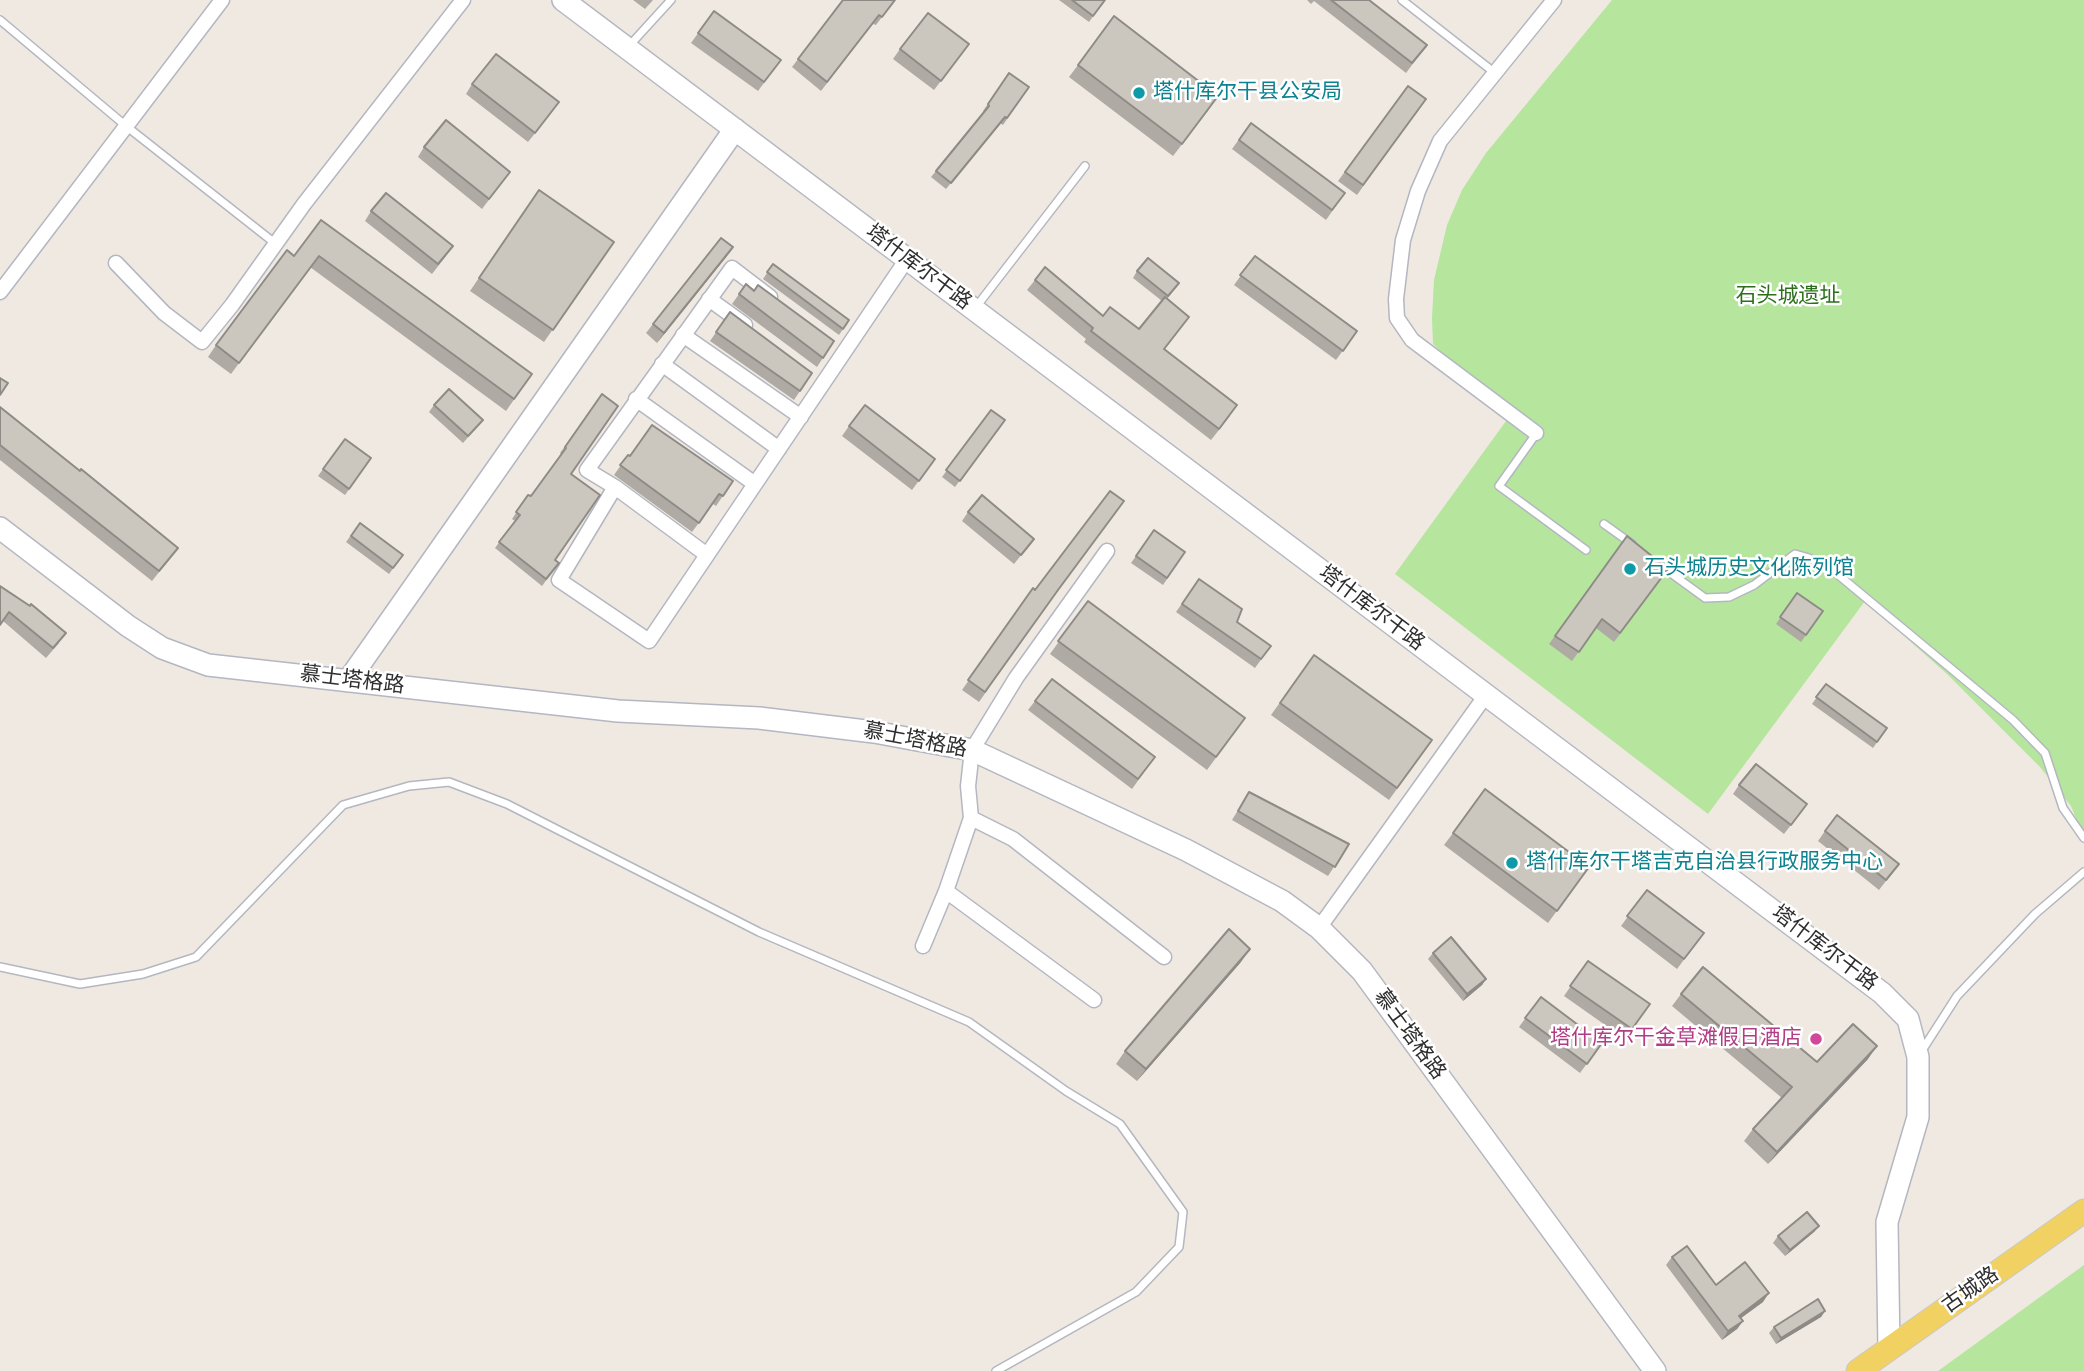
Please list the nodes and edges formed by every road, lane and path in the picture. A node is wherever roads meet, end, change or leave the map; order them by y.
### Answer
1 (222, 0) edge
2 (463, 0) edge
3 (563, 0) edge
4 (671, 0) edge
5 (1402, 0) edge
6 (1554, 0) edge
7 (0, 20) edge
8 (627, 48) junction
9 (1496, 73) junction
10 (126, 126) junction
11 (734, 129) junction
12 (1085, 166) dead end
13 (276, 244) junction
14 (907, 259) junction
15 (117, 263) dead end
16 (0, 292) edge
17 (709, 299) junction
18 (783, 306) edge
19 (974, 310) junction
20 (683, 334) junction
21 (761, 337) edge
22 (662, 364) junction
23 (636, 399) junction
24 (801, 416) junction
25 (1536, 433) joint
26 (779, 449) junction
27 (755, 484) junction
28 (615, 487) junction
29 (1604, 524) dead end
30 (0, 528) edge
31 (1638, 549) edge
32 (1586, 550) dead end
33 (1107, 551) dead end
34 (707, 555) junction
35 (1649, 557) edge
36 (348, 681) junction
37 (1486, 695) junction
38 (972, 750) junction
39 (971, 818) junction
40 (2084, 838) edge
41 (2084, 872) edge
42 (946, 891) junction
43 (1319, 928) junction
44 (923, 946) dead end
45 (1164, 957) dead end
46 (0, 967) edge
47 (1094, 1000) dead end
48 (1918, 1057) junction
49 (2084, 1211) edge
50 (1889, 1349) junction
51 (996, 1371) edge
52 (1655, 1371) edge
53 (1857, 1371) edge

1 - 10 street
2 - 13 street
3 - 8 street, 塔什库尔干路
4 - 8 lane
5 - 9 lane
6 - 9 street
7 - 10 lane
8 - 11 street, 塔什库尔干路
9 - 25 street
10 - 13 lane
10 - 16 street
11 - 14 street, 塔什库尔干路
11 - 36 street
12 - 19 lane
13 - 15 street
14 - 19 street, 塔什库尔干路
14 - 24 street
17 - 18 street
17 - 20 street
17 - 21 street
19 - 37 street, 塔什库尔干路
20 - 22 street
20 - 24 street
22 - 23 street
22 - 26 street
23 - 27 street
23 - 28 street
24 - 26 street
25 - 32 lane
26 - 27 street
27 - 34 street
28 - 34 street
28 - 34 street
29 - 31 lane
30 - 36 street, 慕士塔格路
33 - 38 street
35 - 40 lane
36 - 38 street, 慕士塔格路
37 - 43 street
37 - 48 street, 塔什库尔干路
38 - 39 street
38 - 43 street, 慕士塔格路
39 - 42 street
39 - 45 street
41 - 48 lane
42 - 44 street
42 - 47 street
43 - 52 street, 慕士塔格路
46 - 51 lane
48 - 50 street, 塔什库尔干路
49 - 50 main road, 古城路
50 - 53 main road, 古城路

